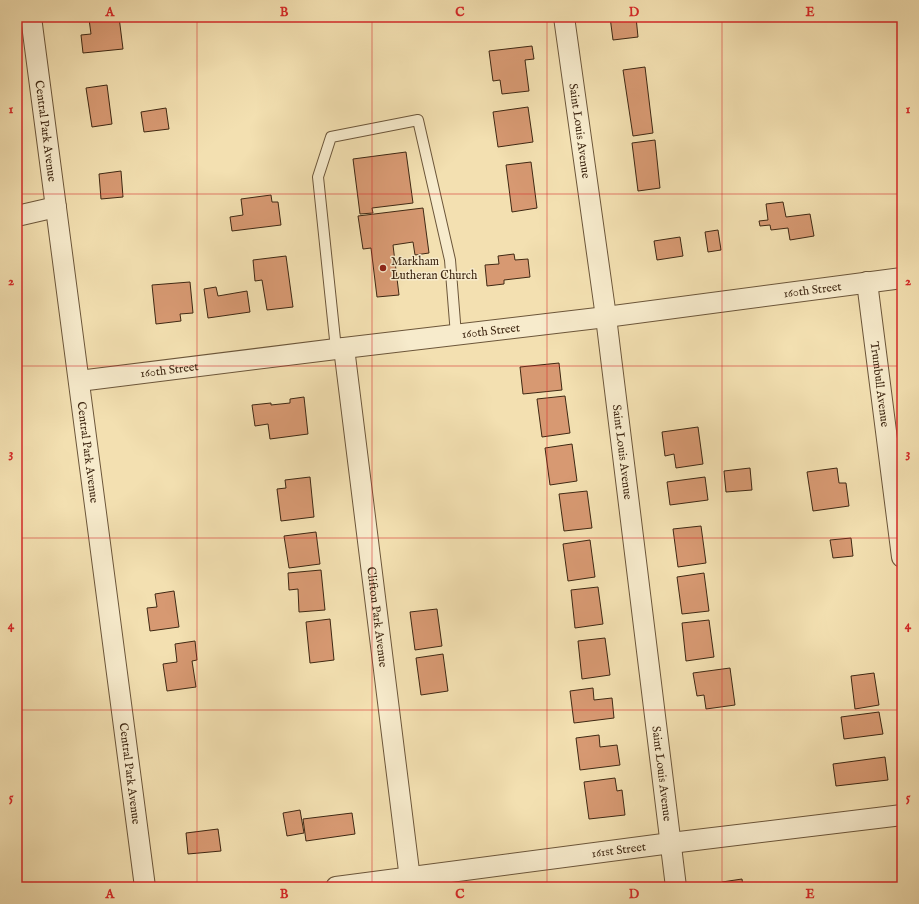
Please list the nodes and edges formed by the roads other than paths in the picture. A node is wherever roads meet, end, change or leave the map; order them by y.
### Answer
1 (31, 17) edge
2 (564, 17) edge
3 (56, 206) junction
4 (17, 216) edge
5 (902, 278) edge
6 (867, 282) junction
7 (606, 317) junction
8 (456, 335) junction
9 (340, 348) junction
10 (79, 381) junction
11 (902, 557) edge
12 (902, 815) edge
13 (671, 843) junction
14 (410, 882) edge
15 (145, 887) edge
16 (336, 887) edge
17 (676, 887) edge

1 - 3 street, Central Park Avenue
2 - 7 street, Saint Louis Avenue
3 - 4 street
3 - 10 street, Central Park Avenue
5 - 6 street, 160th Street
6 - 7 street, 160th Street
6 - 11 street, Trumbull Avenue
7 - 8 street, 160th Street
7 - 13 street, Saint Louis Avenue
8 - 9 street, 160th Street
8 - 9 lane
9 - 10 street, 160th Street
9 - 14 street, Clifton Park Avenue
10 - 15 street, Central Park Avenue
12 - 13 street, 161st Street
13 - 14 street, 161st Street
13 - 17 street, Saint Louis Avenue
14 - 16 street, 161st Street

